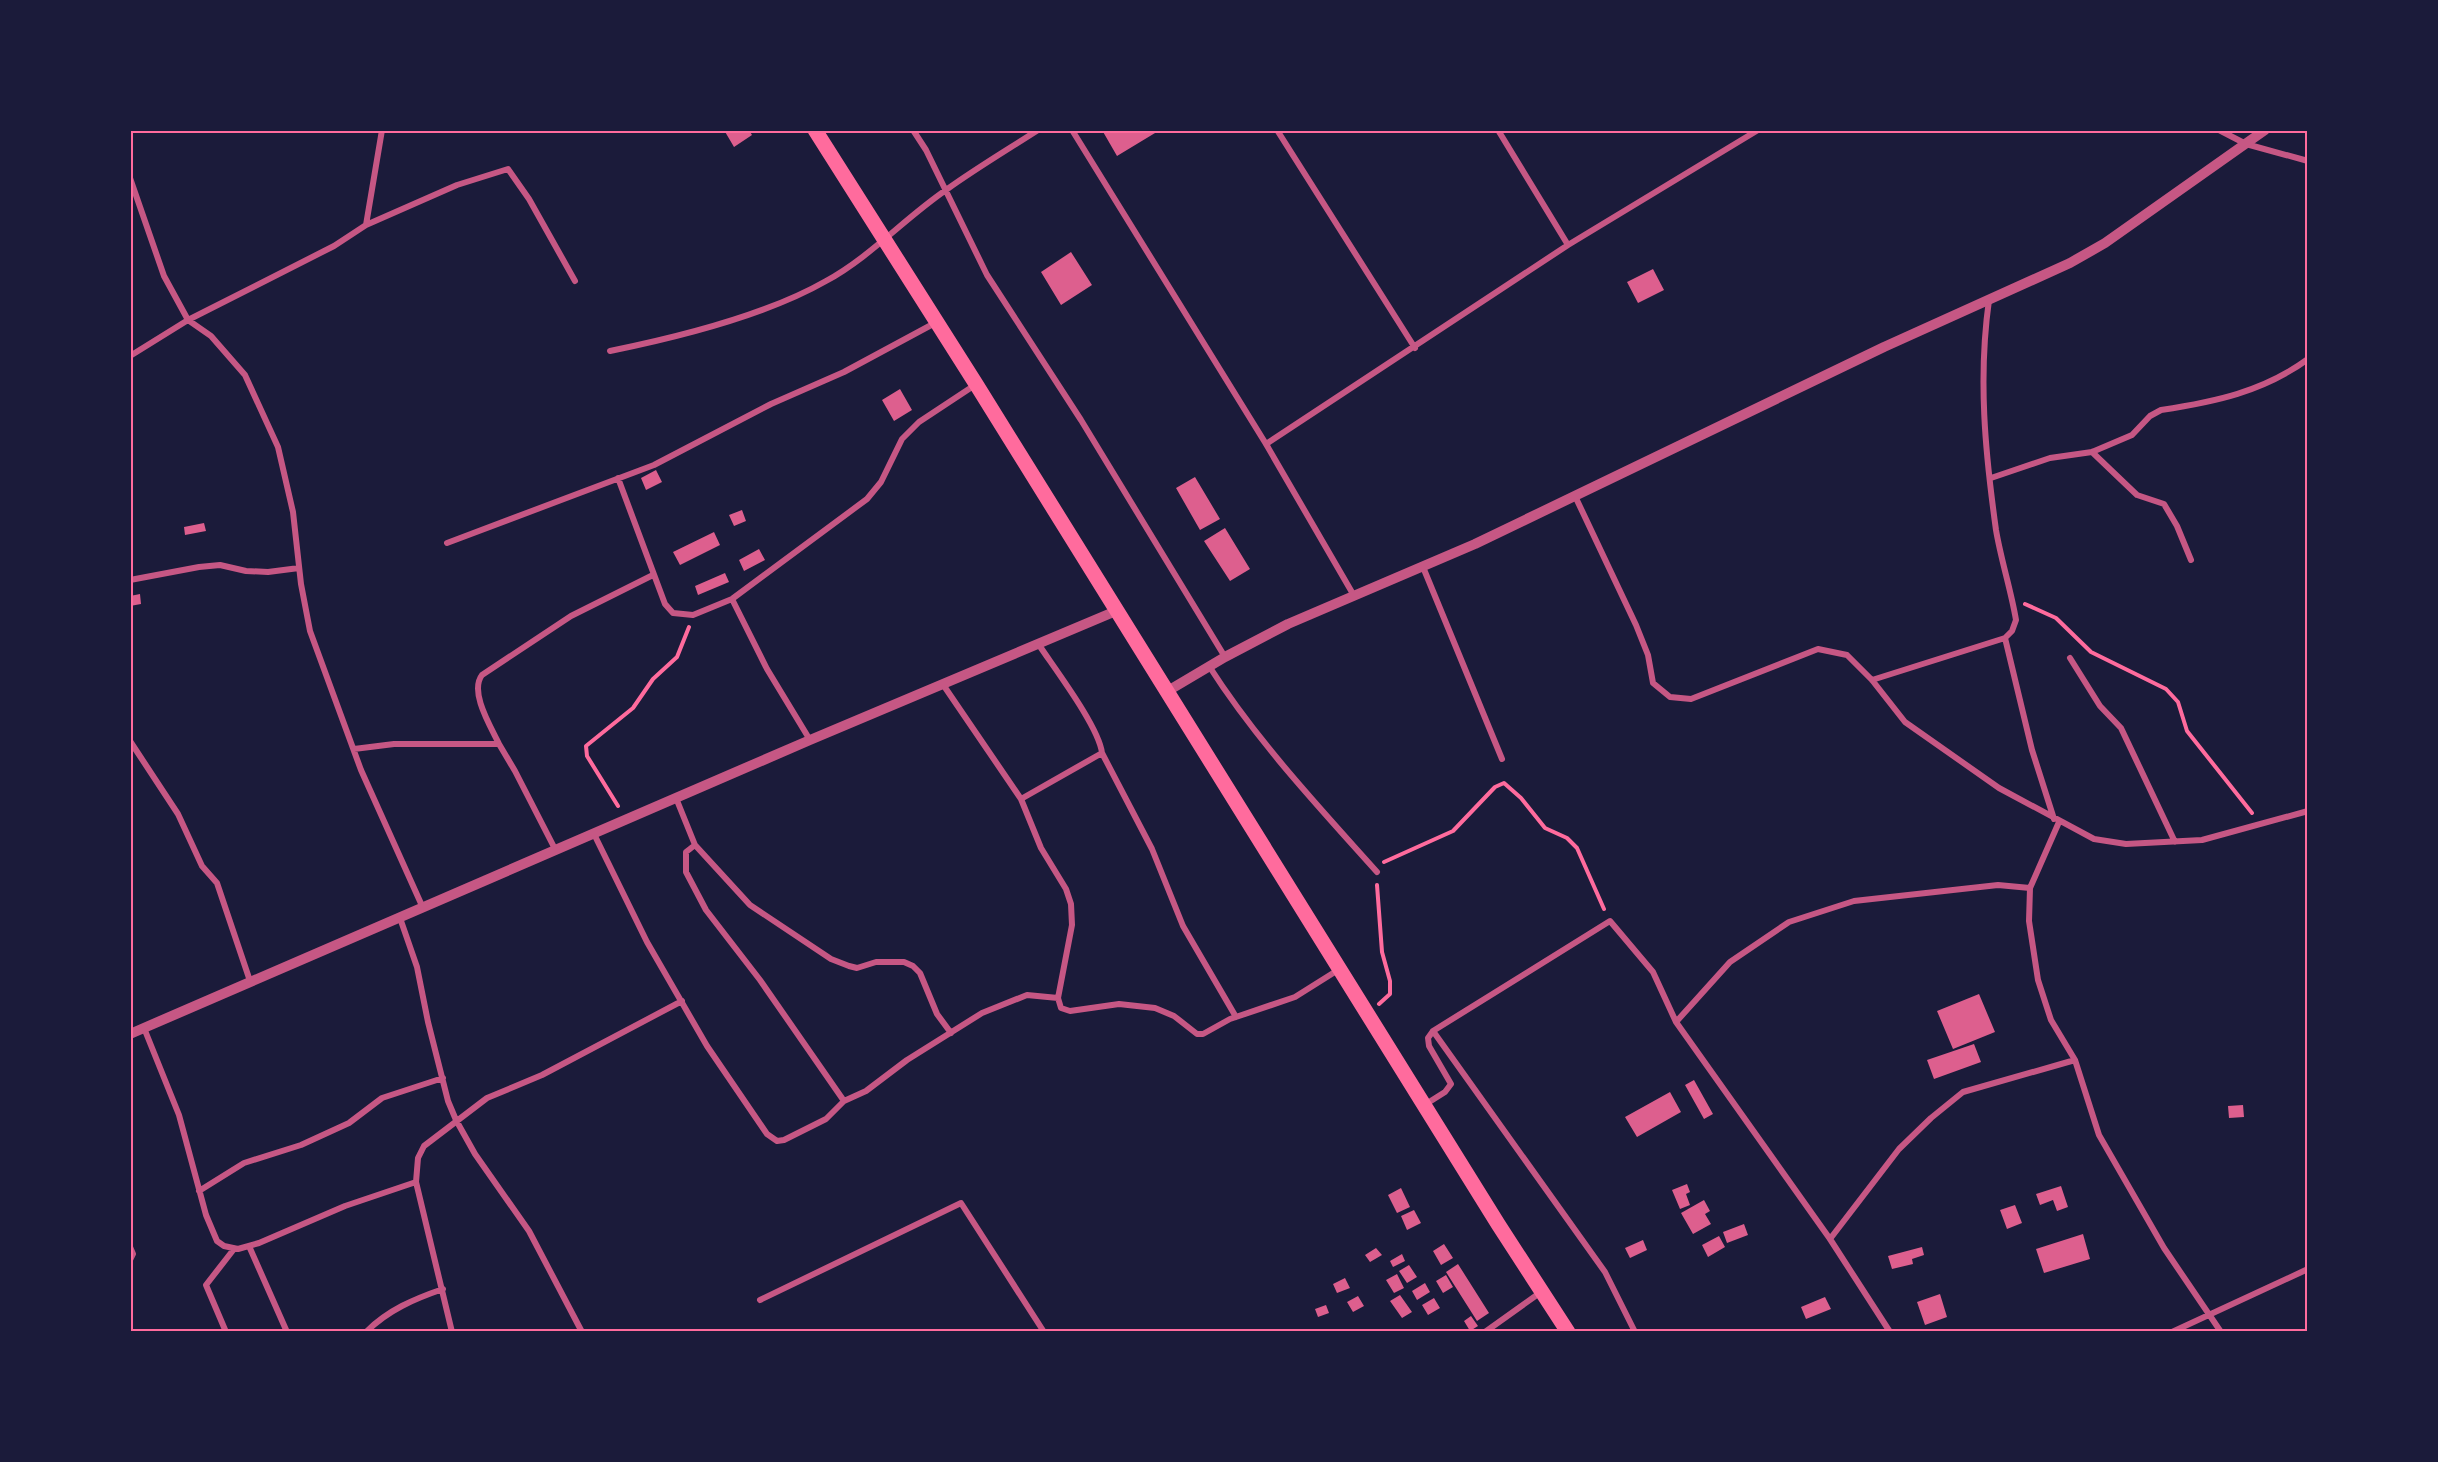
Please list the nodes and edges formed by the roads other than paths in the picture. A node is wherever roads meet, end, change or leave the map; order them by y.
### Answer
1 (382, 130) edge
2 (815, 130) edge
3 (913, 130) edge
4 (1038, 130) edge
5 (1072, 130) edge
6 (1277, 130) edge
7 (1498, 130) edge
8 (1758, 130) edge
9 (2219, 130) edge
10 (2265, 130) edge
11 (2246, 144) junction
12 (2307, 161) edge
13 (130, 178) edge
14 (945, 190) junction
15 (366, 225) junction
16 (882, 241) junction
17 (1568, 245) junction
18 (575, 281) dead end
19 (1989, 298) junction
20 (188, 320) junction
21 (936, 323) junction
22 (1415, 348) junction
23 (610, 351) dead end
24 (130, 356) edge
25 (2307, 359) edge
26 (976, 384) junction
27 (1266, 444) junction
28 (2092, 452) junction
29 (618, 478) junction
30 (1991, 478) junction
31 (1575, 496) junction
32 (447, 543) dead end
33 (2191, 560) dead end
34 (1423, 567) junction
35 (299, 568) junction
36 (653, 575) junction
37 (130, 580) edge
38 (1353, 594) junction
39 (732, 599) junction
40 (1116, 611) junction
41 (2005, 638) junction
42 (1039, 645) junction
43 (1225, 657) junction
44 (2070, 658) dead end
45 (1209, 666) junction
46 (1872, 681) junction
47 (944, 686) junction
48 (1166, 692) junction
49 (810, 740) junction
50 (130, 741) edge
51 (498, 744) junction
52 (354, 749) junction
53 (1102, 753) junction
54 (1502, 759) dead end
55 (675, 797) junction
56 (1021, 800) junction
57 (2307, 811) edge
58 (2057, 821) junction
59 (594, 834) junction
60 (2175, 842) junction
61 (695, 845) junction
62 (555, 849) junction
63 (1377, 872) road end
64 (2030, 888) junction
65 (423, 908) junction
66 (400, 918) junction
67 (1338, 970) junction
68 (250, 981) junction
69 (1058, 998) junction
70 (682, 1001) junction
71 (1236, 1017) junction
72 (1676, 1022) junction
73 (144, 1028) junction
74 (1432, 1031) junction
75 (951, 1033) junction
76 (130, 1034) edge
77 (2075, 1060) junction
78 (442, 1078) junction
79 (844, 1101) junction
80 (1424, 1105) junction
81 (456, 1120) junction
82 (416, 1182) junction
83 (199, 1191) junction
84 (1830, 1239) junction
85 (249, 1246) junction
86 (130, 1247) edge
87 (234, 1249) junction
88 (130, 1260) edge
89 (2307, 1269) edge
90 (443, 1289) junction
91 (1542, 1292) junction
92 (760, 1300) dead end
93 (2211, 1314) junction
94 (226, 1332) edge
95 (287, 1332) edge
96 (366, 1332) edge
97 (452, 1332) edge
98 (582, 1332) edge
99 (1044, 1332) edge
100 (1485, 1332) edge
101 (1568, 1332) edge
102 (1635, 1332) edge
103 (1890, 1332) edge
104 (2172, 1332) edge
105 (2221, 1332) edge

1 - 15 street
2 - 16 main road
3 - 14 street
4 - 14 street
5 - 27 street
6 - 22 street
7 - 17 street
8 - 17 street
9 - 11 street
10 - 11 street
11 - 12 street
11 - 19 street
13 - 20 street
14 - 16 street
14 - 43 street
15 - 18 street
15 - 20 street
16 - 21 main road
16 - 23 street
17 - 22 street
19 - 30 street
19 - 31 street
20 - 24 street
20 - 35 street
21 - 26 main road
21 - 29 street
22 - 27 street
25 - 28 street
26 - 39 street
26 - 40 main road
27 - 38 street
28 - 30 street
28 - 33 street
29 - 32 street
29 - 36 street
30 - 41 street
31 - 34 street
31 - 46 street
34 - 38 street
34 - 54 street
35 - 37 street
35 - 52 street
36 - 39 street
36 - 51 street
38 - 43 street
39 - 49 street
40 - 42 street
40 - 48 main road
41 - 46 street
41 - 58 street
42 - 47 street
42 - 53 street
43 - 45 street
44 - 60 street
45 - 48 street
45 - 63 street
46 - 58 street
47 - 49 street
47 - 56 street
48 - 67 main road
49 - 55 street
50 - 68 street
51 - 52 street
51 - 62 street
52 - 65 street
53 - 56 street
53 - 71 street
55 - 59 street
55 - 61 street
56 - 69 street
57 - 60 street
58 - 60 street
58 - 64 street
59 - 62 street
59 - 70 street
61 - 75 street
61 - 79 street
62 - 65 street
64 - 72 street
64 - 77 street
65 - 66 street
66 - 68 street
66 - 78 street
67 - 71 street
67 - 80 main road
68 - 73 street
69 - 71 street
69 - 75 street
70 - 79 street
70 - 81 street
72 - 74 street
72 - 84 street
73 - 76 street
73 - 83 street
74 - 80 street
74 - 102 street
75 - 79 street
77 - 84 street
77 - 93 street
78 - 81 street
78 - 83 street
80 - 91 main road
81 - 82 street
81 - 98 street
82 - 85 street
82 - 90 street
83 - 87 street
84 - 103 street
85 - 87 street
85 - 95 street
86 - 88 street
87 - 94 street
89 - 93 street
90 - 96 street
90 - 97 street
91 - 100 street
91 - 101 main road
92 - 99 street
93 - 104 street
93 - 105 street

